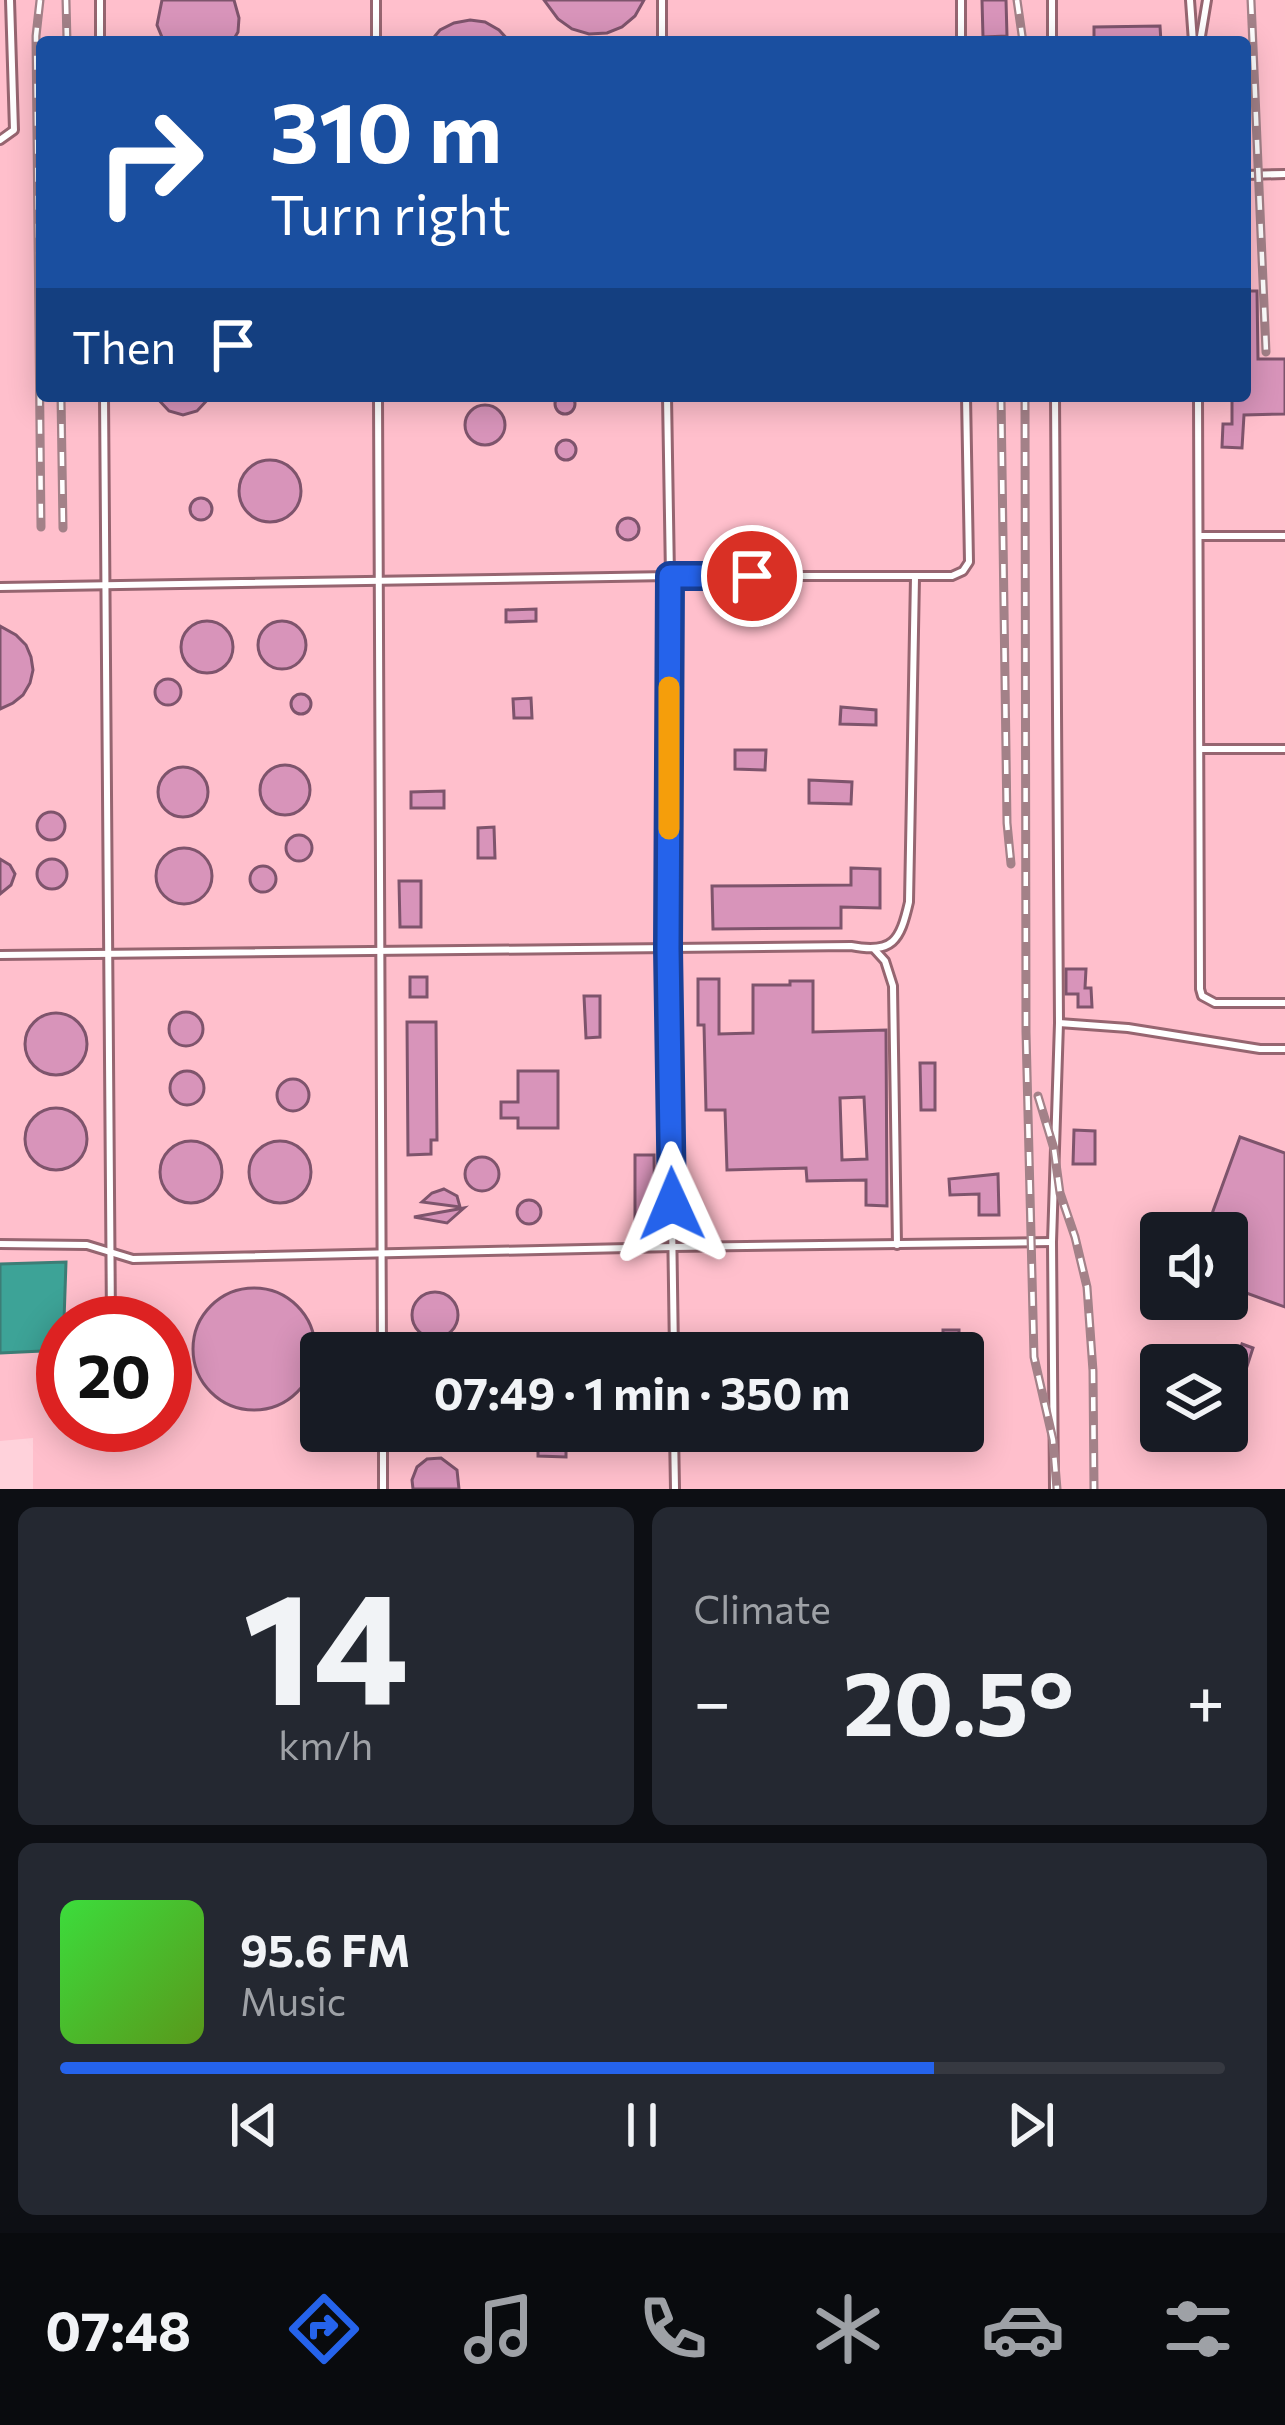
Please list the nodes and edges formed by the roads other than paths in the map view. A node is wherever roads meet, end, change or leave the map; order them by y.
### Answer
1 (10, 0) edge
2 (100, 0) edge
3 (376, 0) edge
4 (662, 0) edge
5 (961, 0) edge
6 (1052, 0) edge
7 (1190, 0) edge
8 (1207, 0) edge
9 (100, 36) edge
10 (376, 36) edge
11 (662, 36) edge
12 (961, 36) edge
13 (1052, 36) edge
14 (1195, 36) edge
15 (1198, 36) edge
16 (0, 140) edge
17 (1285, 174) edge
18 (1251, 175) edge
19 (104, 402) edge
20 (378, 402) edge
21 (668, 402) edge
22 (966, 402) edge
23 (1054, 402) edge
24 (1198, 402) edge
25 (1198, 536) junction
26 (1285, 536) edge
27 (670, 576) junction
28 (915, 577) junction
29 (379, 579) junction
30 (105, 585) junction
31 (0, 586) edge
32 (1200, 749) junction
33 (1285, 749) edge
34 (668, 948) junction
35 (875, 950) junction
36 (381, 952) junction
37 (0, 955) edge
38 (109, 955) junction
39 (1285, 1003) edge
40 (1059, 1023) junction
41 (1285, 1048) edge
42 (1052, 1242) junction
43 (0, 1244) edge
44 (898, 1245) junction
45 (673, 1247) junction
46 (110, 1251) junction
47 (382, 1253) junction
48 (111, 1296) edge
49 (382, 1332) edge
50 (674, 1332) edge
51 (383, 1452) edge
52 (674, 1452) edge
53 (383, 1489) edge
54 (675, 1489) edge
55 (1054, 1489) edge

1 - 16 lane
2 - 9 lane
3 - 10 lane
4 - 11 lane
5 - 12 lane
6 - 13 lane
7 - 14 lane
8 - 15 lane
17 - 18 lane
19 - 30 lane
20 - 29 lane
21 - 27 lane
22 - 28 lane
23 - 40 lane
24 - 25 lane
25 - 26 lane
25 - 32 lane
27 - 28 lane
27 - 29 lane
27 - 34 lane
28 - 35 lane
29 - 30 lane
29 - 36 lane
30 - 31 lane
30 - 38 lane
32 - 33 lane
32 - 39 lane
34 - 35 lane
34 - 36 lane
34 - 45 lane
35 - 44 lane
36 - 38 lane
36 - 47 lane
37 - 38 lane
38 - 46 lane
40 - 41 lane
40 - 42 lane
42 - 44 lane
42 - 55 lane
43 - 46 lane
44 - 45 lane
45 - 47 lane
45 - 50 lane
46 - 47 lane
46 - 48 lane
47 - 49 lane
51 - 53 lane
52 - 54 lane

